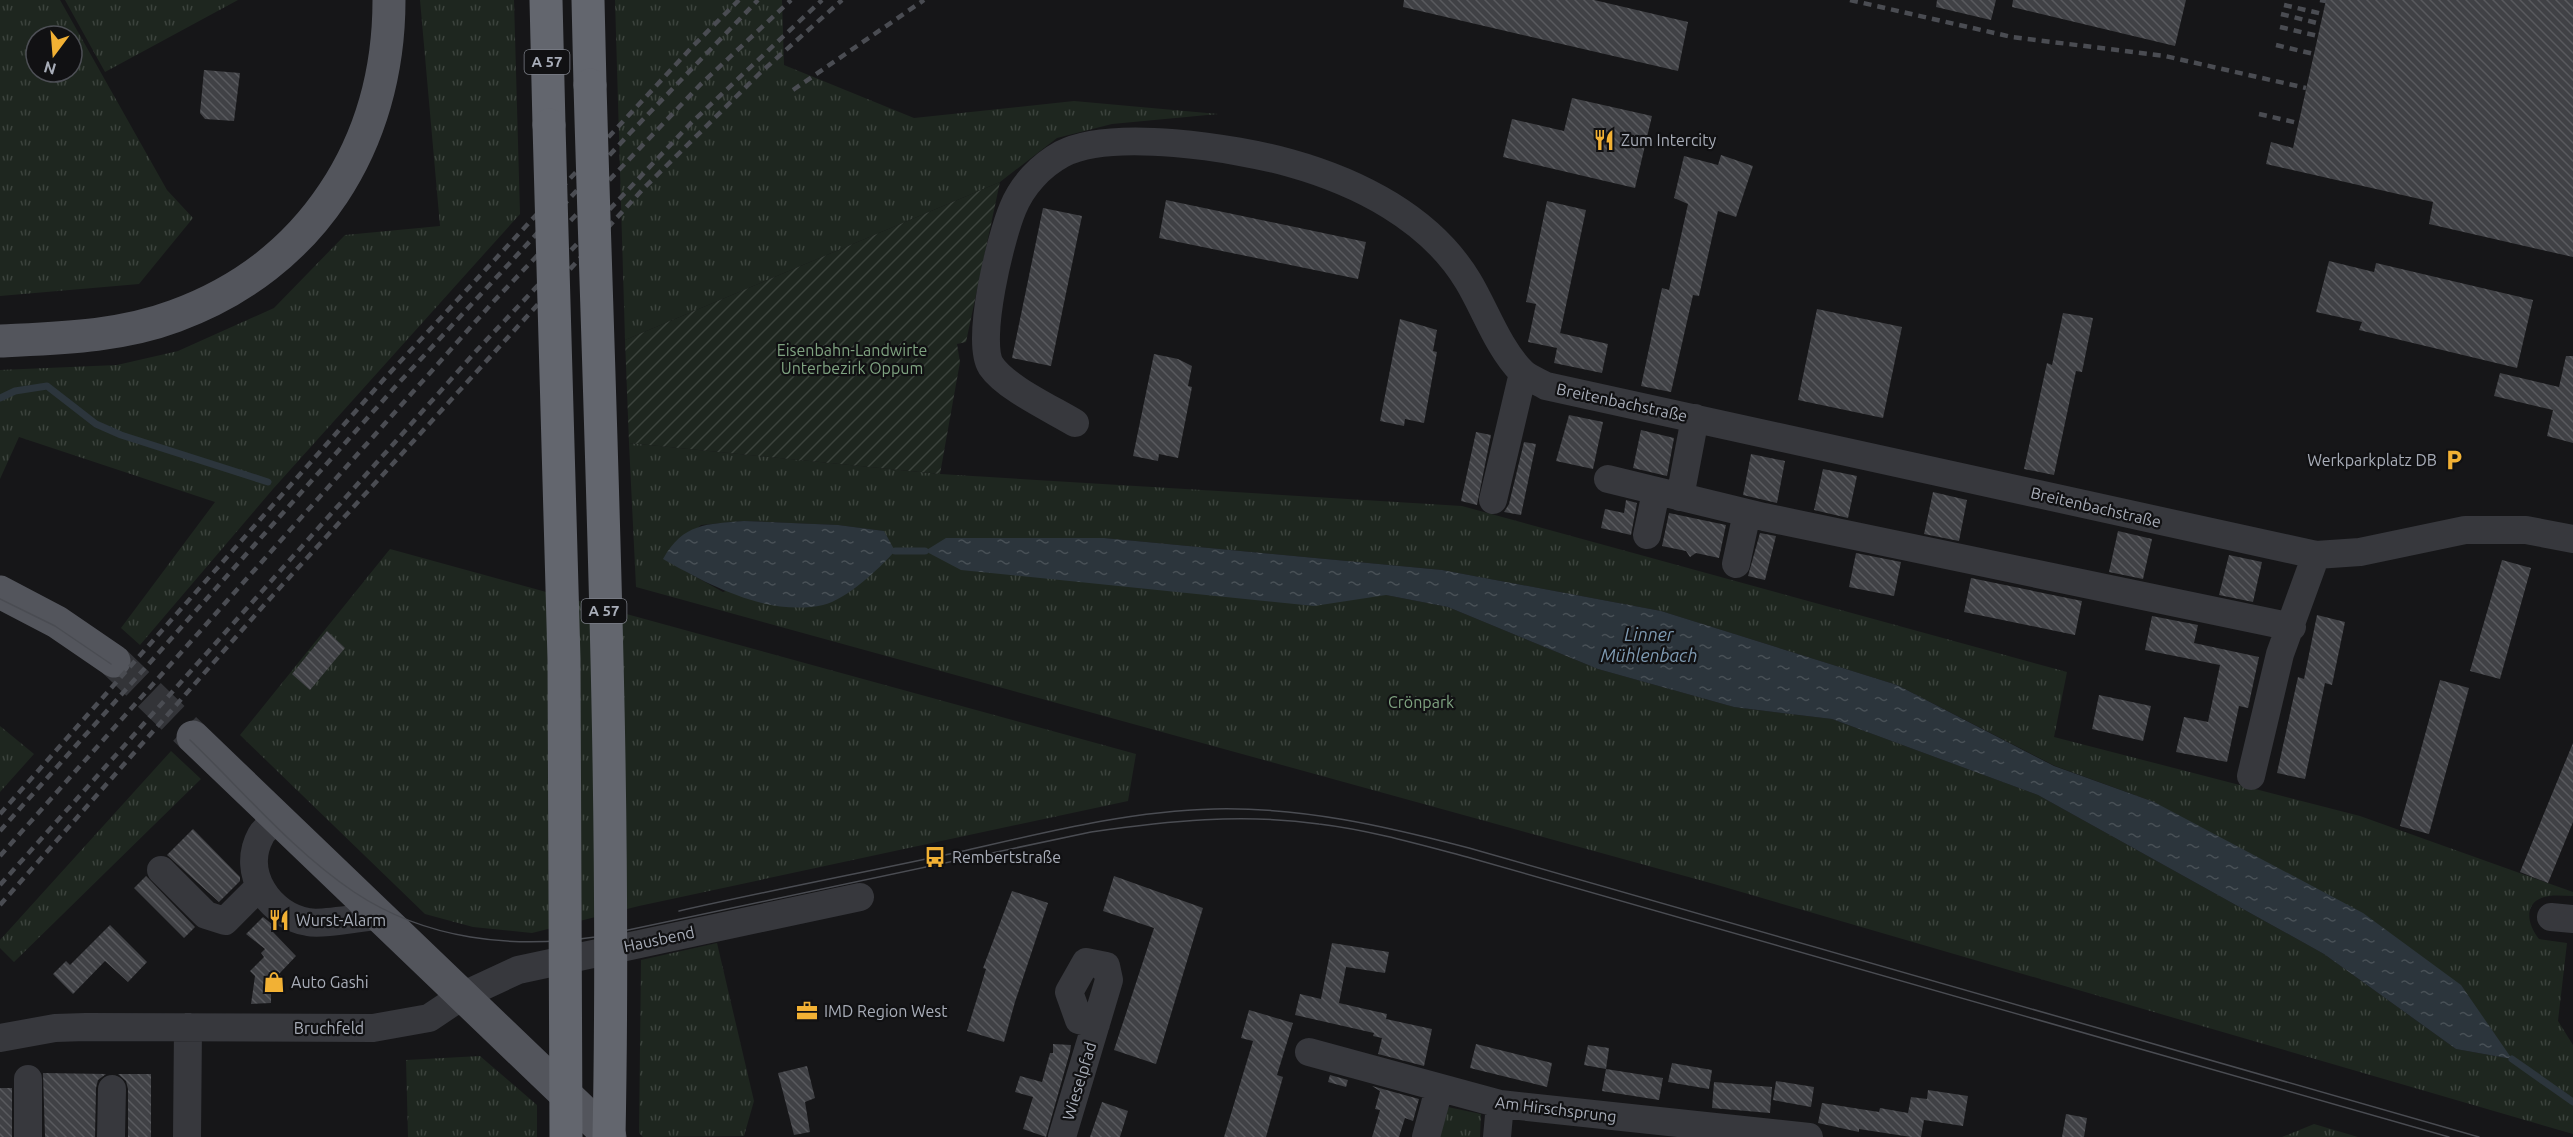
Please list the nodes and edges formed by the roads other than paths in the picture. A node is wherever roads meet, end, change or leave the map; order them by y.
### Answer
1 (389, 0) edge
2 (546, 0) edge
3 (588, 0) edge
4 (0, 341) edge
5 (1523, 373) junction
6 (1695, 418) junction
7 (1075, 423) dead end
8 (1608, 478) dead end
9 (1668, 495) junction
10 (1493, 500) dead end
11 (1746, 513) junction
12 (1647, 535) dead end
13 (2573, 539) edge
14 (2316, 555) junction
15 (1736, 564) dead end
16 (0, 592) edge
17 (0, 599) edge
18 (51, 619) junction
19 (2292, 627) junction
20 (114, 661) tunnel mouth
21 (193, 737) tunnel mouth
22 (2251, 776) dead end
23 (278, 819) junction
24 (161, 870) dead end
25 (258, 888) junction
26 (860, 897) dead end
27 (378, 916) junction
28 (462, 996) junction
29 (1096, 1024) dead end
30 (188, 1027) junction
31 (0, 1038) edge
32 (1309, 1052) dead end
33 (28, 1079) dead end
34 (111, 1089) dead end
35 (1439, 1089) junction
36 (1500, 1104) junction
37 (1781, 1136) edge
38 (28, 1137) edge
39 (111, 1137) edge
40 (188, 1137) edge
41 (566, 1137) edge
42 (610, 1137) edge
43 (1062, 1137) edge
44 (1426, 1137) edge
45 (1497, 1137) edge
46 (1809, 1137) edge

1 - 4 main road
2 - 41 highway, A 57, bridge
3 - 42 highway, A 57, bridge
5 - 6 street, Breitenbachstraße
5 - 7 street, Breitenbachstraße
5 - 10 street
6 - 9 street
6 - 14 street, Breitenbachstraße
8 - 9 street
9 - 11 street
9 - 12 street
11 - 15 street
11 - 19 street
13 - 14 street, Breitenbachstraße
14 - 19 street
16 - 18 main road
17 - 18 main road
18 - 20 main road
19 - 22 street
21 - 23 main road
23 - 25 street
23 - 27 main road
24 - 25 street
25 - 27 street
26 - 28 street, Hausbend
27 - 28 main road
28 - 30 street, Bruchfeld
28 - 42 main road
29 - 43 street, Wieselpfad
30 - 31 street, Bruchfeld
30 - 40 street
32 - 35 street, Am Hirschsprung
33 - 38 street
34 - 39 street
35 - 36 street, Am Hirschsprung
35 - 44 street
36 - 37 street, Am Hirschsprung
36 - 45 street
37 - 46 street, Am Hirschsprung

